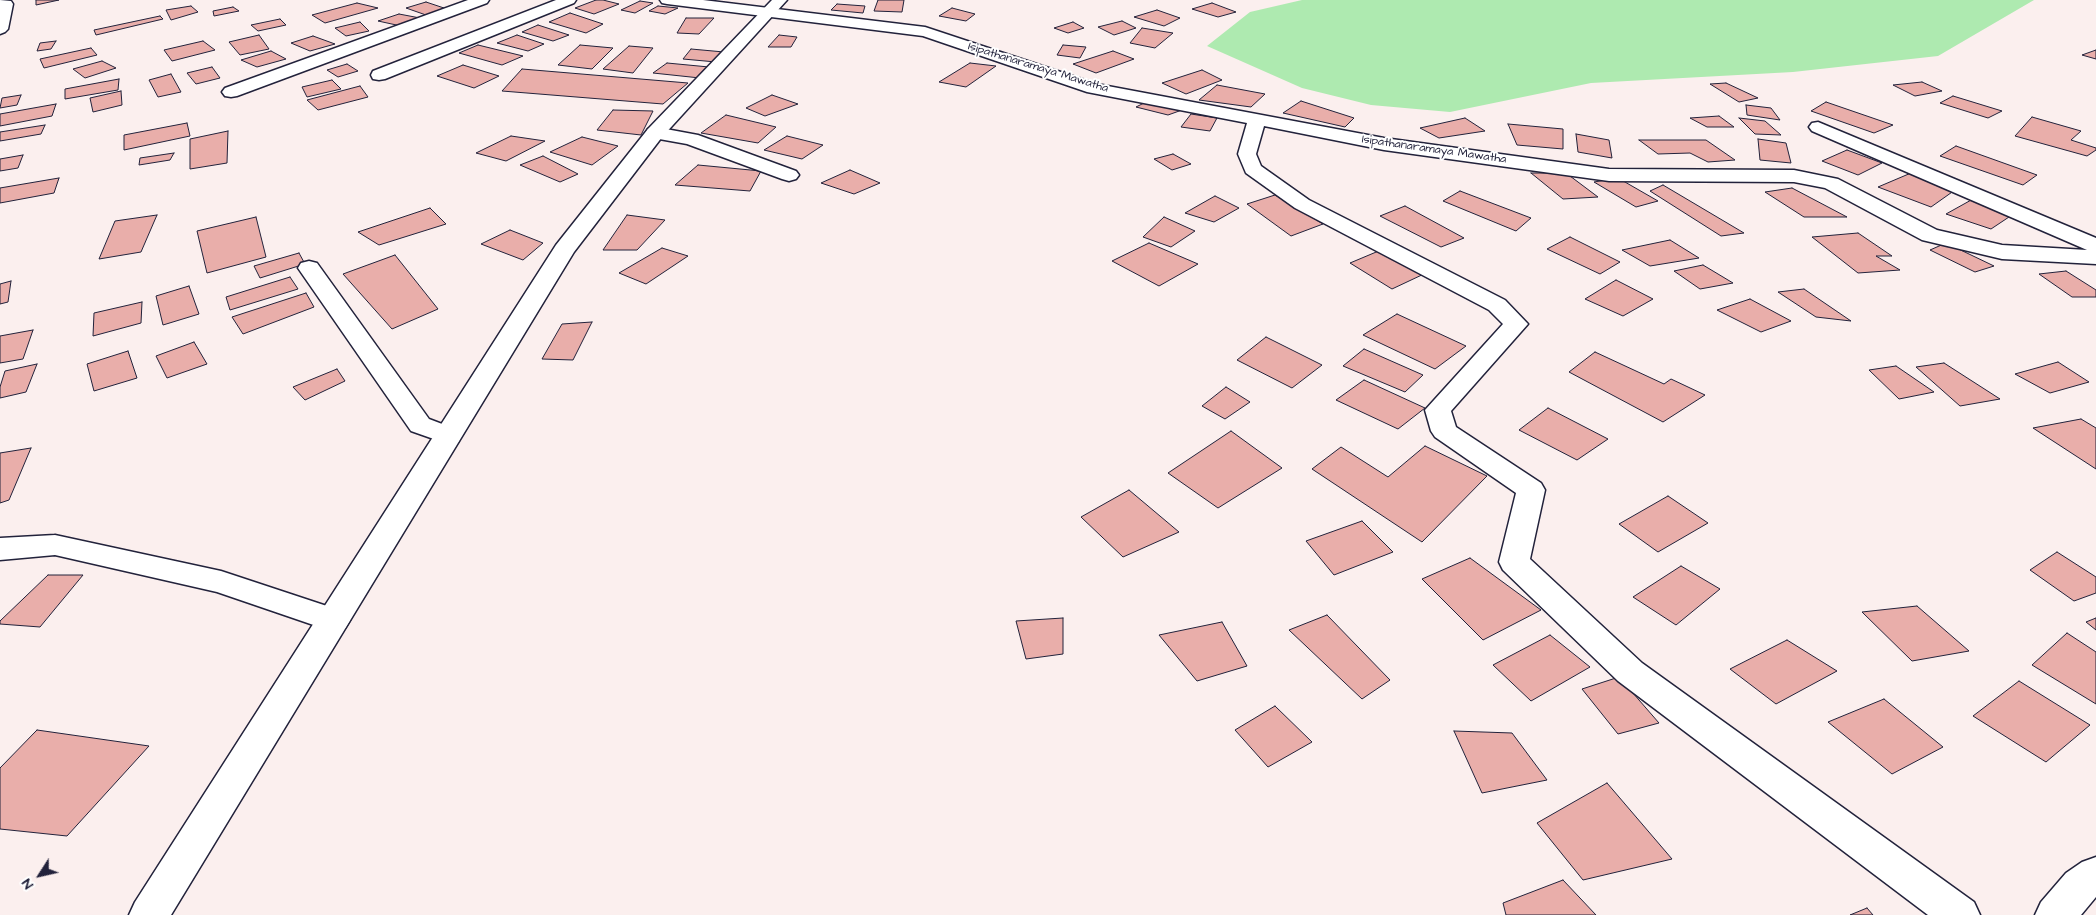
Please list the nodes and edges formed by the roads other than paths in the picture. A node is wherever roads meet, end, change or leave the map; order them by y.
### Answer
1 (482, 0) edge
2 (569, 0) edge
3 (667, 0) edge
4 (0, 4) edge
5 (776, 6) edge
6 (0, 29) edge
7 (379, 74) dead end
8 (231, 92) dead end
9 (1257, 120) junction
10 (1818, 127) dead end
11 (655, 133) junction
12 (789, 175) dead end
13 (2096, 246) edge
14 (2096, 257) edge
15 (309, 268) dead end
16 (448, 436) junction
17 (0, 550) edge
18 (334, 620) junction
19 (2096, 875) edge
20 (149, 915) edge
21 (1960, 915) edge
22 (2056, 915) edge

1 - 8 street
2 - 7 street
3 - 5 street, Isipathanaramaya Mawatha
4 - 6 street
5 - 9 street, Isipathanaramaya Mawatha
5 - 11 street
9 - 14 street, Isipathanaramaya Mawatha
9 - 21 street
10 - 13 street
11 - 12 street
11 - 16 street
15 - 16 street
16 - 18 street
17 - 18 street
18 - 20 street
19 - 22 street

